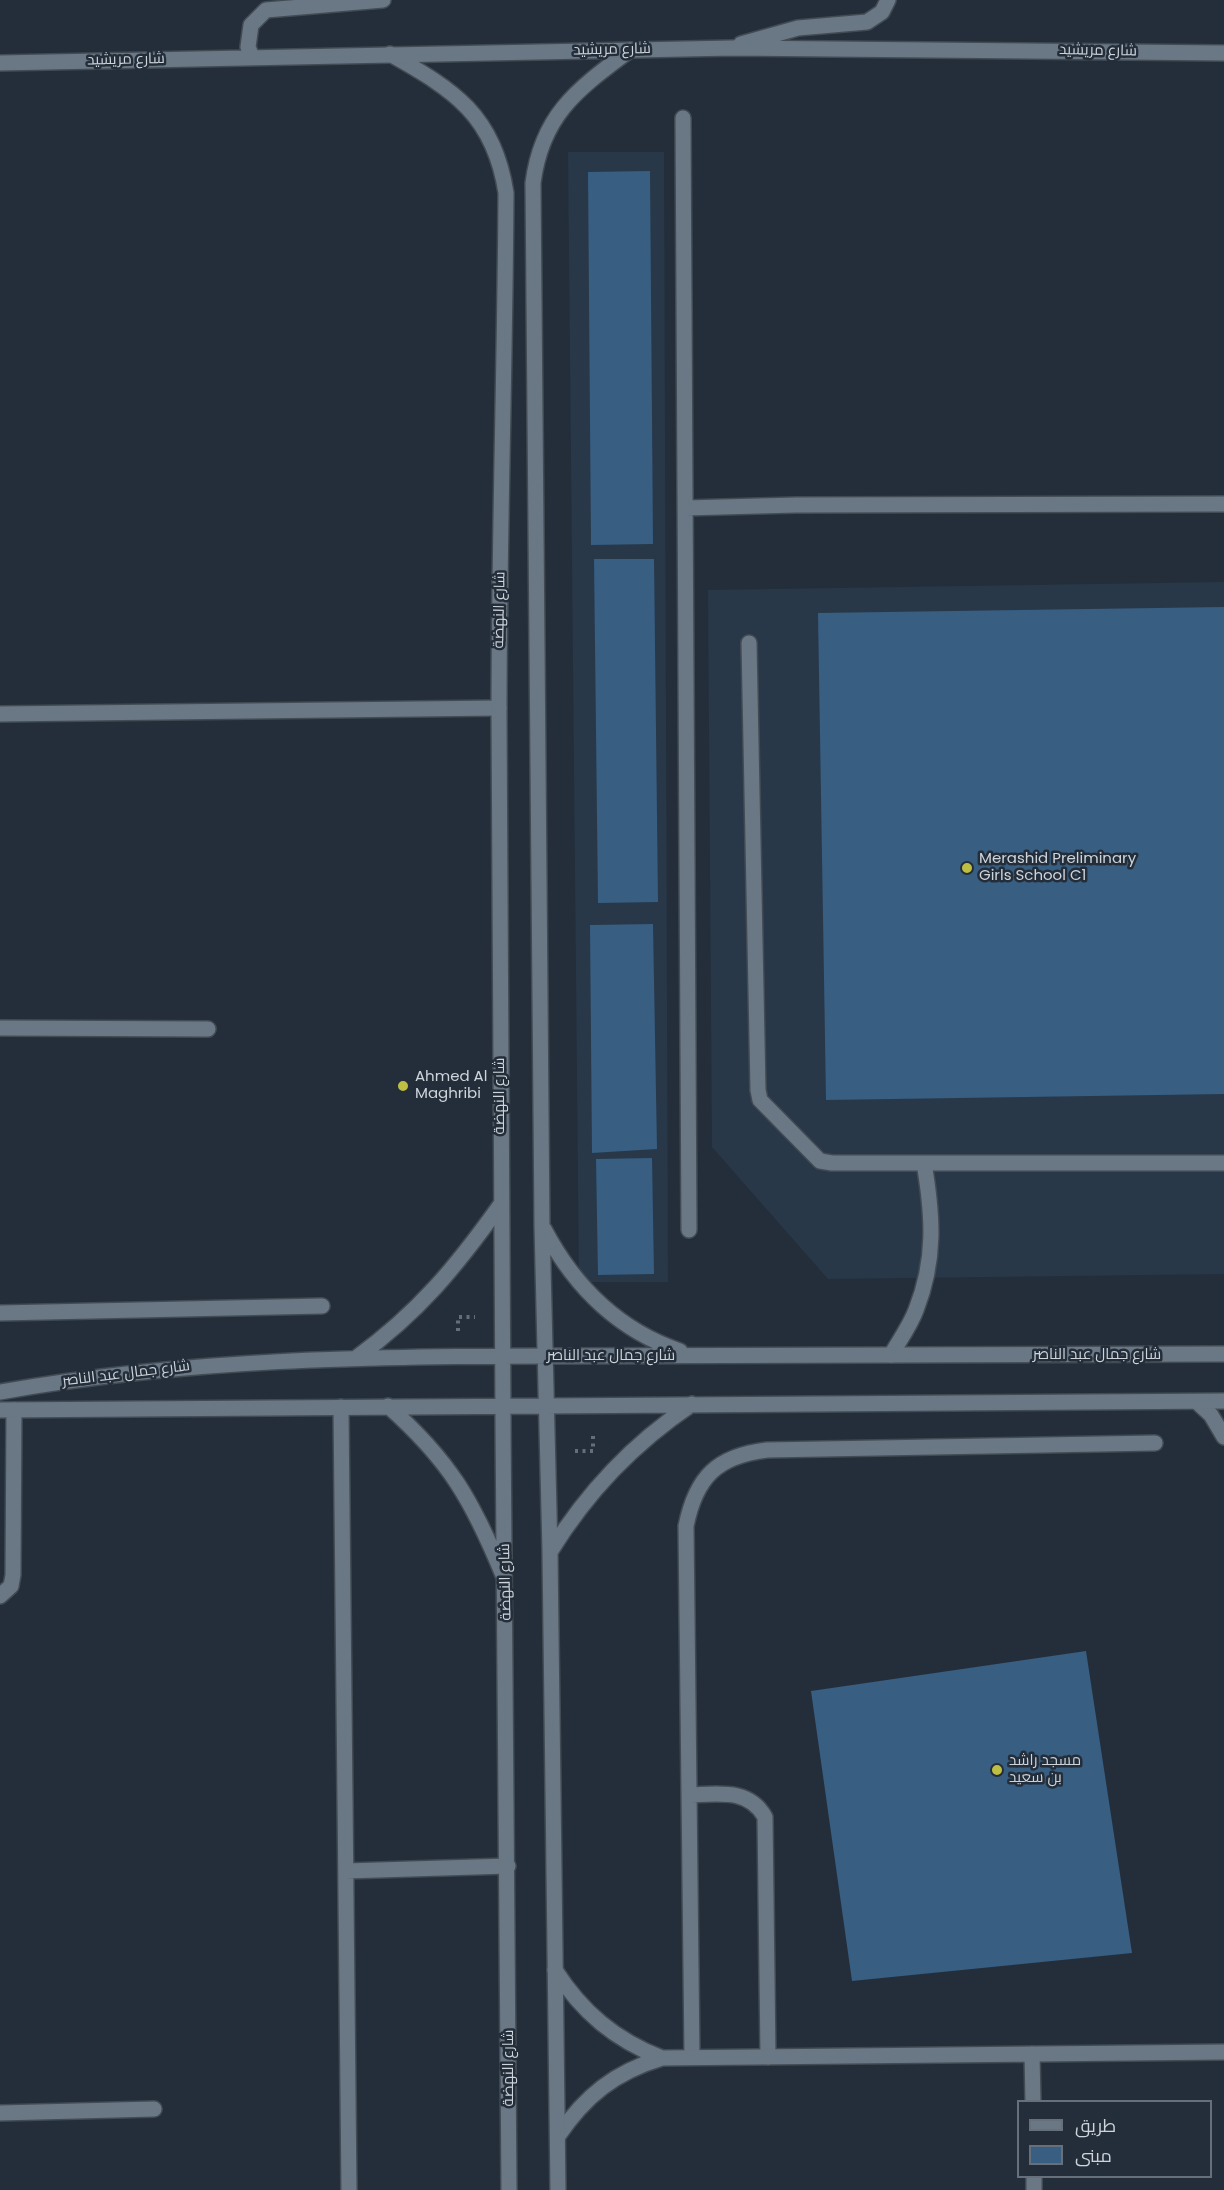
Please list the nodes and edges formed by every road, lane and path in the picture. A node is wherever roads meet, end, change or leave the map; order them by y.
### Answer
1 (383, 0) edge
2 (888, 0) edge
3 (733, 48) junction
4 (630, 50) junction
5 (1224, 52) edge
6 (390, 54) junction
7 (252, 57) junction
8 (0, 63) edge
9 (683, 118) dead end
10 (1224, 504) edge
11 (685, 508) junction
12 (749, 643) dead end
13 (499, 708) junction
14 (0, 714) edge
15 (0, 1028) edge
16 (208, 1029) dead end
17 (924, 1163) junction
18 (1224, 1163) edge
19 (501, 1204) junction
20 (542, 1226) junction
21 (689, 1230) dead end
22 (322, 1306) dead end
23 (0, 1313) edge
24 (1224, 1354) edge
25 (501, 1355) junction
26 (692, 1355) junction
27 (891, 1355) junction
28 (545, 1356) junction
29 (357, 1358) junction
30 (0, 1392) edge
31 (1224, 1401) edge
32 (1197, 1402) junction
33 (547, 1404) junction
34 (692, 1404) junction
35 (502, 1405) junction
36 (388, 1406) junction
37 (341, 1407) junction
38 (7, 1410) edge
39 (1224, 1437) edge
40 (1155, 1443) dead end
41 (550, 1552) junction
42 (507, 1584) junction
43 (0, 1596) edge
44 (689, 1795) junction
45 (508, 1866) junction
46 (346, 1871) junction
47 (555, 1970) junction
48 (1224, 2052) edge
49 (1032, 2054) junction
50 (692, 2057) junction
51 (768, 2057) junction
52 (662, 2058) junction
53 (1033, 2100) edge
54 (154, 2109) dead end
55 (0, 2113) edge
56 (558, 2136) junction
57 (349, 2190) edge
58 (509, 2190) edge
59 (558, 2190) edge

1 - 7 street
2 - 3 street
3 - 4 street, شارع مريشيد
3 - 5 street, شارع مريشيد
4 - 6 street, شارع مريشيد
4 - 20 street
6 - 7 street, شارع مريشيد
6 - 13 street, شارع النهضة
7 - 8 street, شارع مريشيد
9 - 11 street
10 - 11 street
11 - 21 street
12 - 17 street
13 - 14 street
13 - 19 street, شارع النهضة
15 - 16 street
17 - 18 street
17 - 27 street
19 - 25 street, شارع النهضة
19 - 29 street
20 - 26 street
20 - 28 street
22 - 23 street
24 - 27 street, شارع جمال عبد الناصر
25 - 28 street, شارع جمال عبد الناصر
25 - 29 street, شارع جمال عبد الناصر
25 - 35 street, شارع النهضة
26 - 27 street, شارع جمال عبد الناصر
26 - 28 street, شارع جمال عبد الناصر
28 - 33 street
29 - 30 street, شارع جمال عبد الناصر
31 - 32 street, شارع جمال عبد الناصر
32 - 34 street, شارع جمال عبد الناصر
32 - 39 street
33 - 34 street, شارع جمال عبد الناصر
33 - 35 street, شارع جمال عبد الناصر
33 - 41 street
34 - 41 street
35 - 36 street, شارع جمال عبد الناصر
35 - 42 street, شارع النهضة
36 - 37 street, شارع جمال عبد الناصر
36 - 42 street
37 - 38 street, شارع جمال عبد الناصر
37 - 46 street
38 - 43 street
40 - 44 street
41 - 47 street
42 - 45 street, شارع النهضة
44 - 50 street
44 - 51 street
45 - 46 street
45 - 58 street, شارع النهضة
46 - 57 street
47 - 52 street
47 - 56 street
48 - 49 street
49 - 51 street
49 - 53 street
50 - 51 street
50 - 52 street
52 - 56 street
54 - 55 street
56 - 59 street

